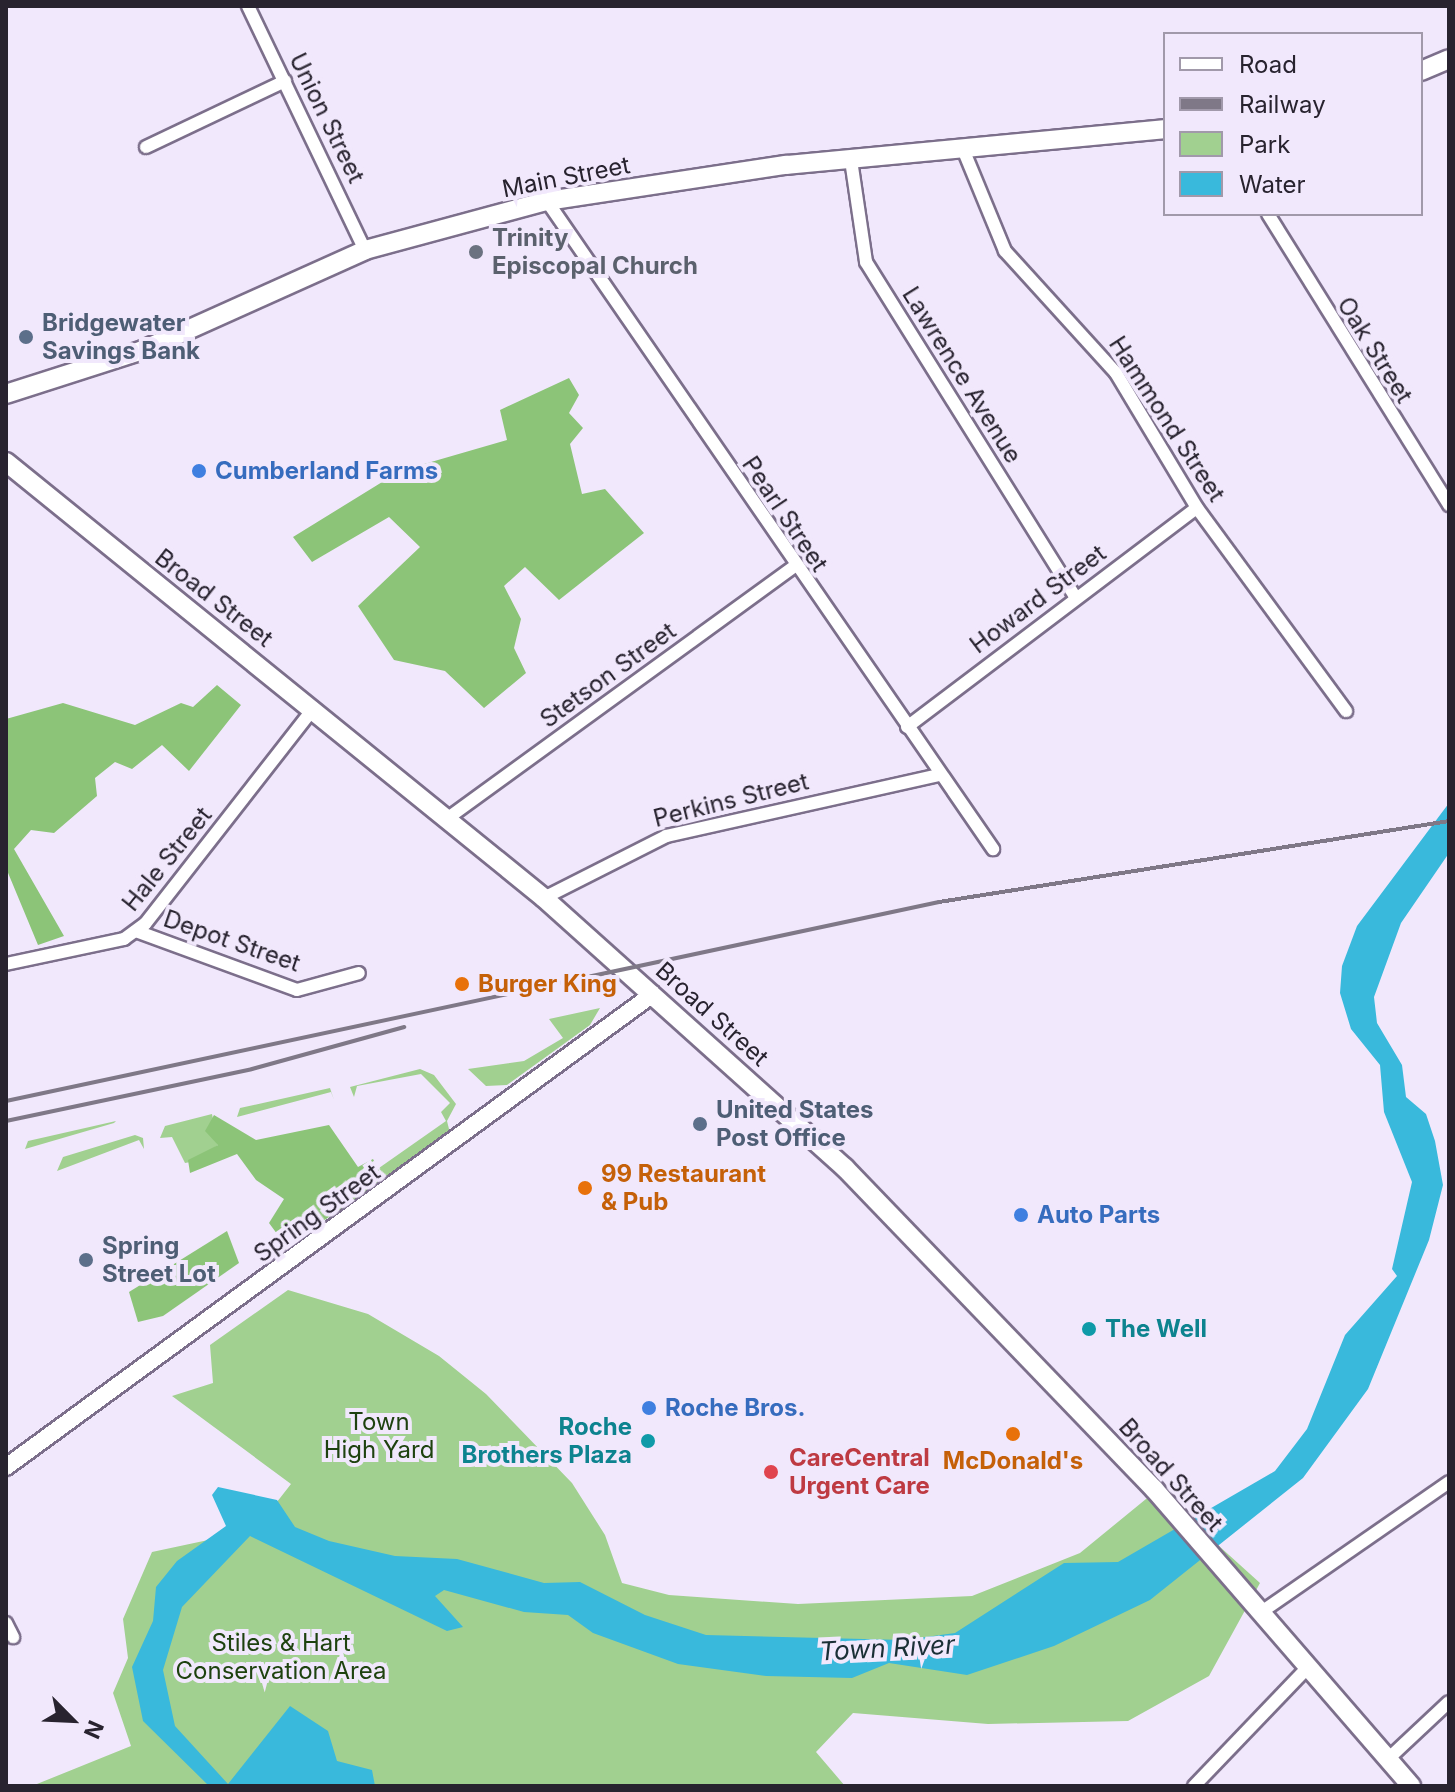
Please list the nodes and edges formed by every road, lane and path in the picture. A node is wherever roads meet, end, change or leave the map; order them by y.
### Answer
1 (248, 6) edge
2 (1449, 59) edge
3 (1423, 70) edge
4 (285, 81) junction
5 (1163, 129) edge
6 (146, 147) dead end
7 (963, 149) junction
8 (851, 160) junction
9 (547, 201) junction
10 (1269, 216) edge
11 (365, 250) junction
12 (6, 394) edge
13 (6, 462) edge
14 (1449, 505) edge
15 (1197, 508) junction
16 (794, 567) junction
17 (1076, 598) junction
18 (314, 708) junction
19 (1346, 711) dead end
20 (907, 727) junction
21 (939, 775) junction
22 (448, 818) junction
23 (993, 849) dead end
24 (544, 898) junction
25 (136, 931) junction
26 (6, 964) edge
27 (359, 973) dead end
28 (653, 994) junction
29 (6, 1467) edge
30 (1449, 1482) edge
31 (1260, 1613) junction
32 (6, 1623) edge
33 (13, 1637) dead end
34 (1307, 1668) junction
35 (1449, 1702) edge
36 (1388, 1759) junction
37 (1194, 1786) edge
38 (1411, 1786) edge

1 - 4 street, Union Street
2 - 3 main road
4 - 6 street
4 - 11 street, Union Street
5 - 7 main road, Main Street
7 - 8 main road, Main Street
7 - 15 street, Hammond Street
8 - 9 main road, Main Street
8 - 17 street, Lawrence Avenue
9 - 11 main road, Main Street
9 - 16 street, Pearl Street
10 - 14 street, Oak Street
11 - 12 main road, Main Street
13 - 18 main road, Broad Street
15 - 17 street, Howard Street
15 - 19 street, Hammond Street
16 - 20 street, Pearl Street
16 - 22 street, Stetson Street
17 - 20 street, Howard Street
18 - 22 main road, Broad Street
18 - 25 street, Hale Street
20 - 21 street, Pearl Street
21 - 23 street, Pearl Street
21 - 24 street, Perkins Street
22 - 24 main road, Broad Street
24 - 28 main road, Broad Street
25 - 26 street, Hale Street
25 - 27 street, Depot Street
28 - 29 street, Spring Street
28 - 31 main road, Broad Street
30 - 31 street
31 - 34 main road, Broad Street
32 - 33 street
34 - 36 main road, Broad Street
34 - 37 street
35 - 36 street
36 - 38 main road, Broad Street

